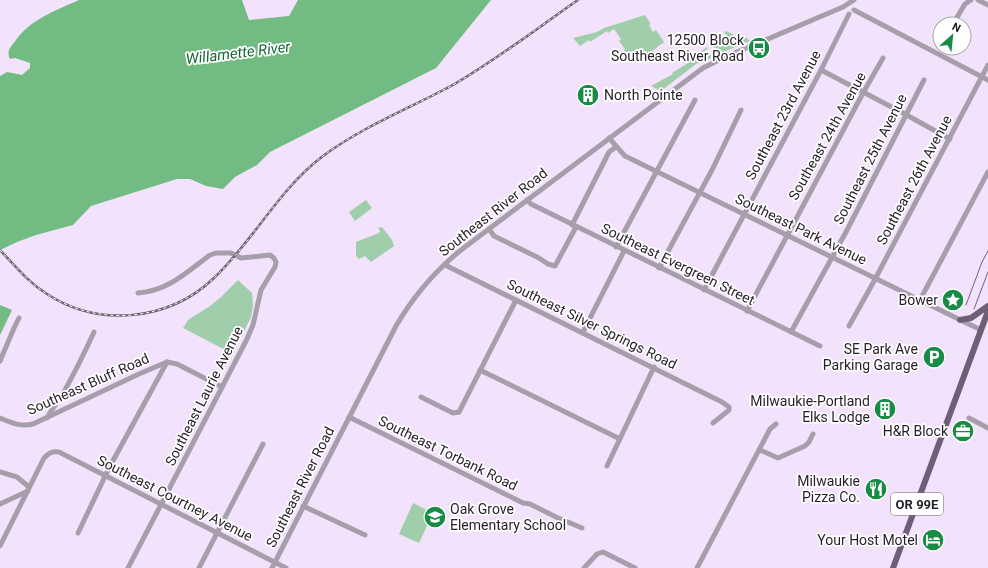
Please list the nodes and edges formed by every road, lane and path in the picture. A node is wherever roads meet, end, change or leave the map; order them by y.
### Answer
1 (971, 0) edge
2 (978, 0) edge
3 (852, 1) edge
4 (988, 5) edge
5 (843, 7) junction
6 (854, 10) junction
7 (849, 14) junction
8 (958, 16) edge
9 (932, 52) edge
10 (940, 56) edge
11 (883, 58) dead end
12 (988, 65) edge
13 (820, 70) junction
14 (982, 77) junction
15 (924, 80) dead end
16 (988, 80) edge
17 (863, 93) junction
18 (695, 100) dead end
19 (741, 110) dead end
20 (907, 116) junction
21 (609, 138) junction
22 (950, 139) junction
23 (616, 146) junction
24 (656, 171) junction
25 (988, 172) edge
26 (700, 193) junction
27 (527, 200) junction
28 (744, 214) junction
29 (574, 226) junction
30 (489, 229) junction
31 (787, 236) junction
32 (616, 247) junction
33 (624, 250) junction
34 (831, 258) junction
35 (444, 264) junction
36 (659, 268) junction
37 (876, 279) junction
38 (704, 290) junction
39 (138, 293) dead end
40 (516, 300) junction
41 (920, 300) junction
42 (988, 306) edge
43 (747, 311) junction
44 (988, 311) edge
45 (19, 318) dead end
46 (960, 320) junction
47 (849, 326) dead end
48 (981, 330) junction
49 (94, 332) dead end
50 (583, 332) junction
51 (791, 332) junction
52 (988, 334) edge
53 (820, 346) dead end
54 (0, 361) edge
55 (167, 362) junction
56 (654, 367) junction
57 (480, 370) junction
58 (222, 387) junction
59 (422, 397) dead end
60 (0, 418) edge
61 (47, 418) junction
62 (349, 418) junction
63 (968, 418) dead end
64 (714, 423) dead end
65 (776, 424) dead end
66 (988, 428) edge
67 (813, 434) dead end
68 (620, 439) junction
69 (263, 444) dead end
70 (760, 450) junction
71 (607, 466) dead end
72 (0, 472) edge
73 (106, 476) junction
74 (28, 489) junction
75 (0, 504) edge
76 (161, 505) junction
77 (303, 506) junction
78 (582, 528) dead end
79 (78, 533) dead end
80 (217, 533) junction
81 (364, 535) dead end
82 (0, 546) edge
83 (275, 562) junction
84 (128, 568) edge
85 (199, 568) edge
86 (272, 568) edge
87 (286, 568) edge
88 (584, 568) edge
89 (635, 568) edge
90 (697, 568) edge
91 (893, 568) edge

1 - 8 street
2 - 4 street
3 - 5 street, Southeast River Road
3 - 6 street
5 - 7 street
5 - 21 street, Southeast River Road
6 - 7 street
6 - 9 street
7 - 13 street, Southeast 23rd Avenue
10 - 14 street
11 - 17 street, Southeast 24th Avenue
12 - 14 street, Southeast 26th Avenue
13 - 17 street
13 - 28 street, Southeast 23rd Avenue
14 - 16 street
14 - 22 street, Southeast 26th Avenue
15 - 20 street, Southeast 25th Avenue
17 - 20 street
17 - 31 street, Southeast 24th Avenue
18 - 24 street
19 - 26 street
20 - 22 street
20 - 34 street, Southeast 25th Avenue
21 - 23 street, Southeast Park Avenue
21 - 27 street, Southeast River Road
22 - 37 street, Southeast 26th Avenue
23 - 24 street, Southeast Park Avenue
23 - 29 street
24 - 26 street, Southeast Park Avenue
24 - 32 street
25 - 41 street
26 - 28 street, Southeast Park Avenue
26 - 36 street
27 - 29 street, Southeast Evergreen Street
27 - 30 street, Southeast River Road
28 - 31 street, Southeast Park Avenue
28 - 38 street, Southeast 23rd Avenue
29 - 30 street
29 - 32 street, Southeast Evergreen Street
30 - 35 street, Southeast River Road
31 - 34 street, Southeast Park Avenue
31 - 43 street, Southeast 24th Avenue
32 - 33 street, Southeast Evergreen Street
33 - 36 street, Southeast Evergreen Street
33 - 50 street
34 - 37 street, Southeast Park Avenue
34 - 51 street, Southeast 25th Avenue
35 - 40 street, Southeast Silver Springs Road
35 - 62 street, Southeast River Road
36 - 38 street, Southeast Evergreen Street
37 - 41 street, Southeast Park Avenue
37 - 47 street, Southeast 26th Avenue
38 - 43 street, Southeast Evergreen Street
39 - 58 street, Southeast Laurie Avenue
40 - 50 street, Southeast Silver Springs Road
40 - 57 street
41 - 46 street, Southeast Park Avenue
42 - 46 main road
43 - 51 street, Southeast Evergreen Street
44 - 48 main road, OR 99E
45 - 54 street
46 - 48 street, Southeast Park Avenue
48 - 52 main road, Southeast Park Avenue
48 - 91 main road, OR 99E
49 - 61 street
50 - 56 street, Southeast Silver Springs Road
51 - 53 street, Southeast Evergreen Street
55 - 58 street
55 - 61 street, Southeast Bluff Road
55 - 73 street
56 - 64 street, Southeast Silver Springs Road
56 - 68 street
57 - 59 street
57 - 68 street
58 - 76 street, Southeast Laurie Avenue
60 - 61 street, Southeast Bluff Road
62 - 77 street, Southeast River Road
62 - 78 street, Southeast Torbank Road
63 - 66 street
65 - 70 street
67 - 70 street
68 - 71 street
69 - 80 street
70 - 90 street
72 - 74 street
73 - 74 street, Southeast Courtney Avenue
73 - 76 street, Southeast Courtney Avenue
73 - 79 street
74 - 75 street
74 - 82 street
76 - 80 street, Southeast Courtney Avenue
76 - 84 street, Southeast Laurie Avenue
77 - 81 street
77 - 83 street, Southeast River Road
80 - 83 street, Southeast Courtney Avenue
80 - 85 street
83 - 86 street, Southeast River Road
83 - 87 street, Southeast Courtney Avenue
88 - 89 street

